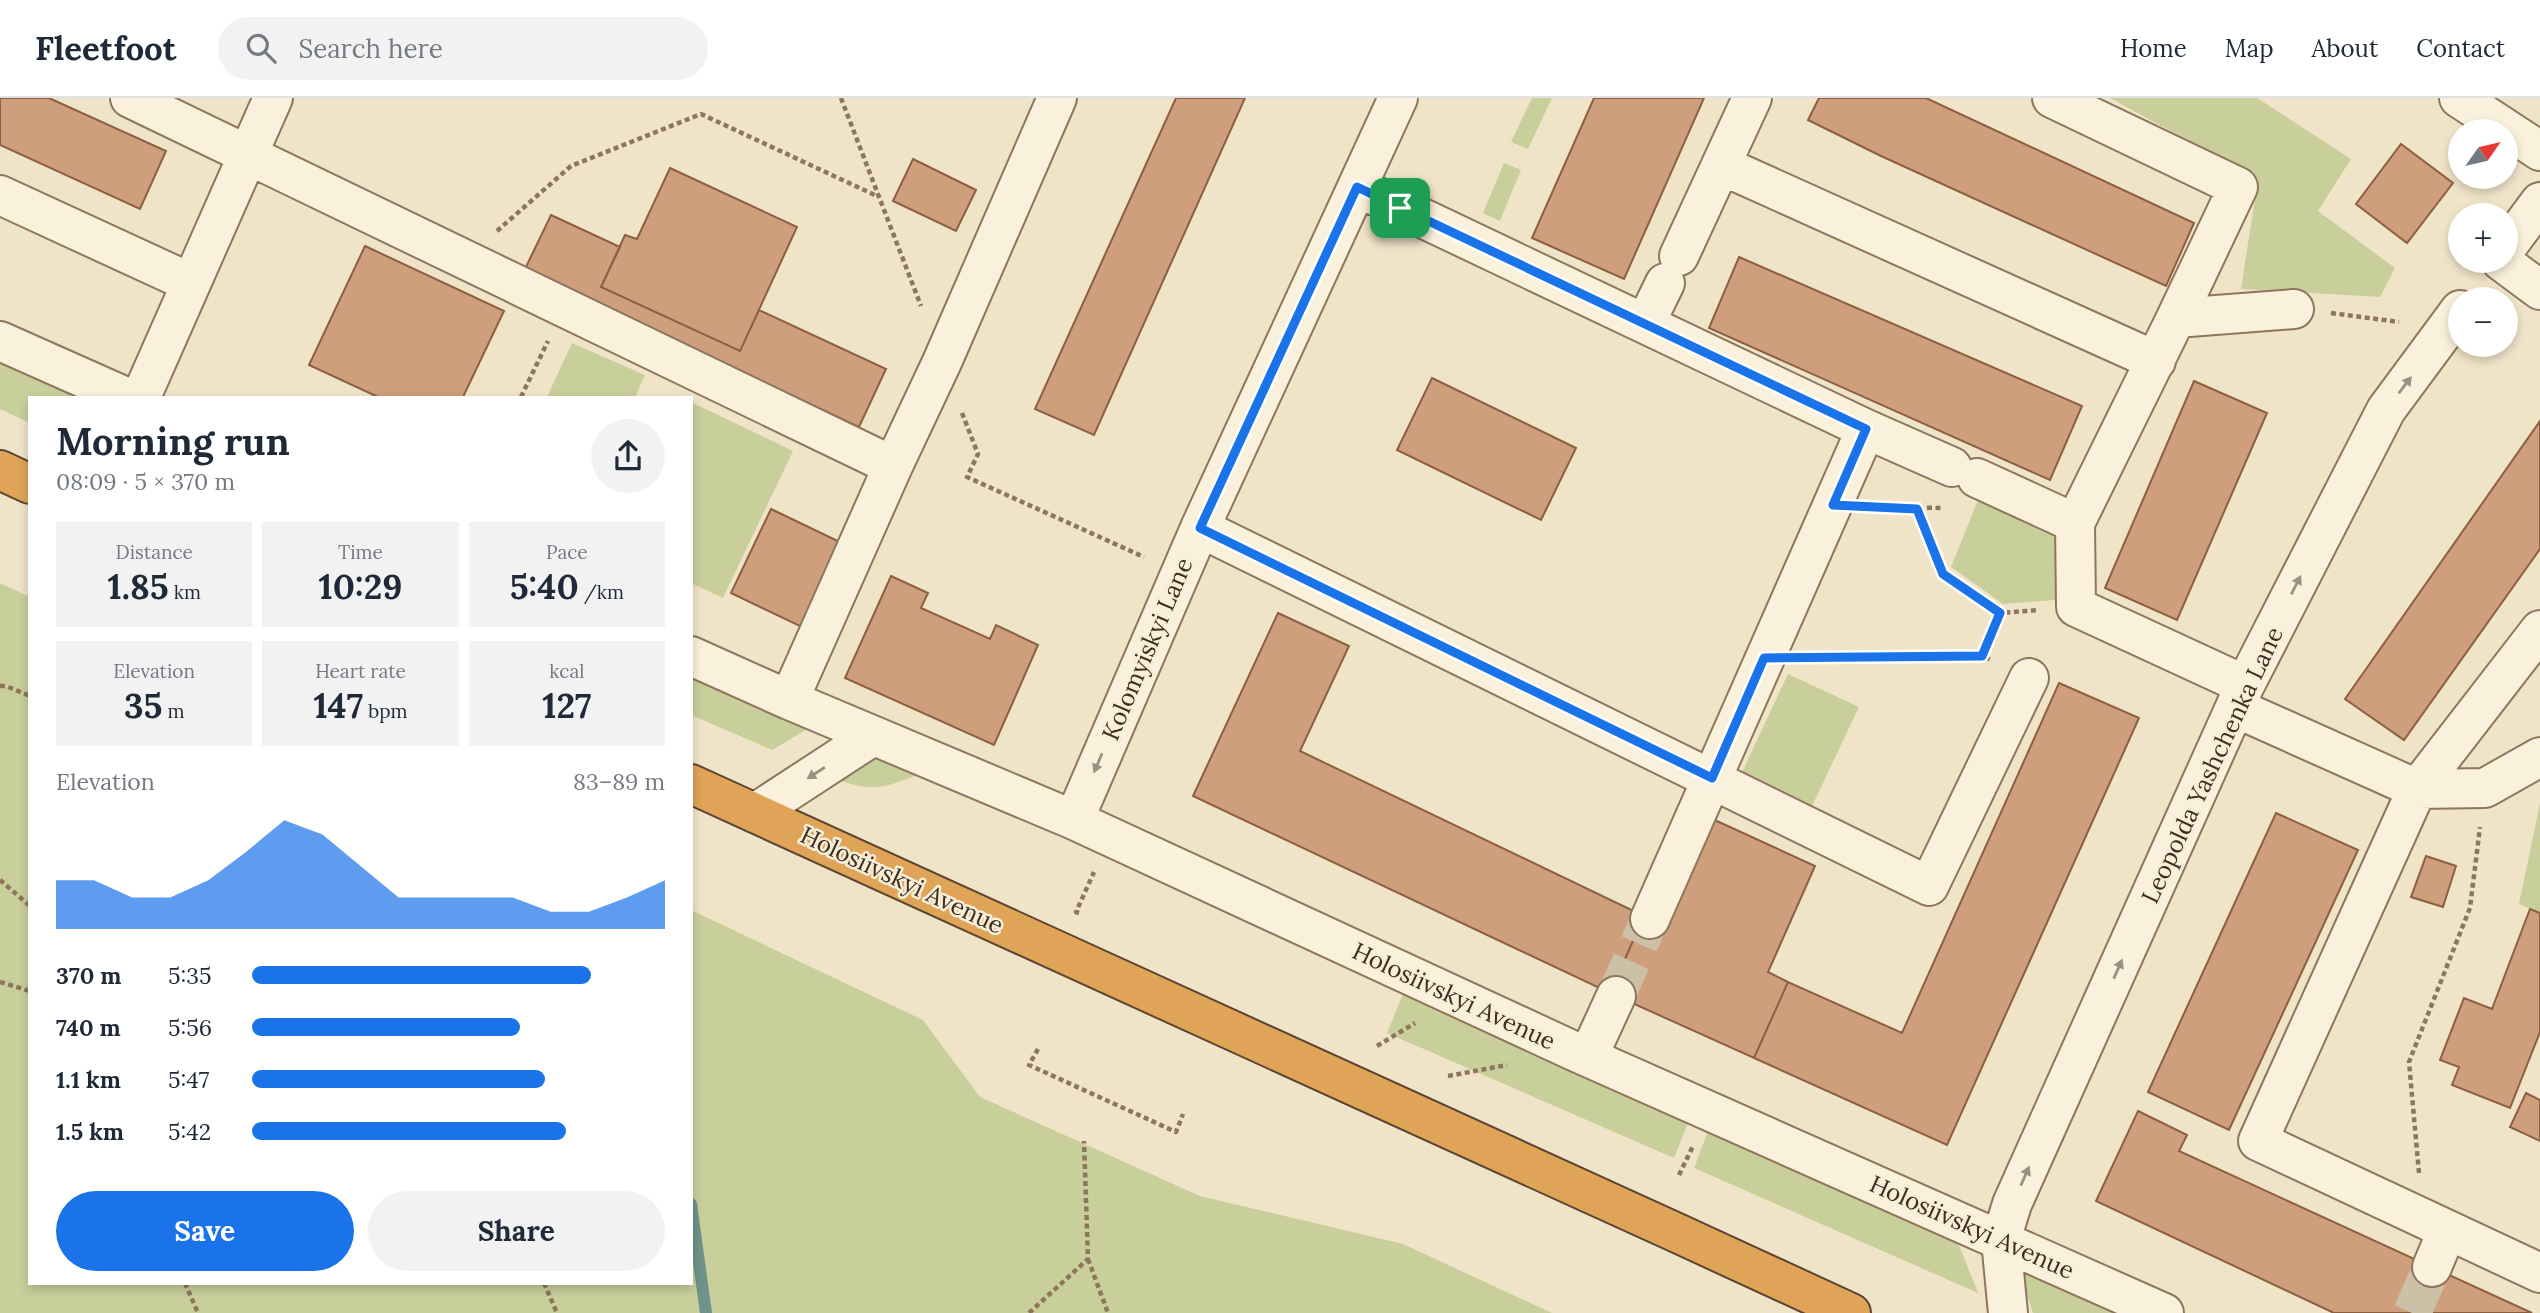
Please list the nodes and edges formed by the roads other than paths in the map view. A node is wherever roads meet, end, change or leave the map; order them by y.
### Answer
1 (130, 98) edge
2 (273, 98) edge
3 (1057, 98) edge
4 (1398, 98) edge
5 (1752, 98) edge
6 (2052, 98) edge
7 (2459, 98) edge
8 (2540, 151) edge
9 (248, 154) junction
10 (1721, 165) junction
11 (1357, 187) junction
12 (0, 195) edge
13 (2540, 202) edge
14 (2518, 232) edge
15 (2489, 273) edge
16 (2516, 273) edge
17 (191, 283) junction
18 (2478, 287) edge
19 (2540, 290) edge
20 (2294, 309) road end
21 (2176, 318) junction
22 (1646, 324) junction
23 (2448, 326) edge
24 (0, 341) edge
25 (2156, 361) junction
26 (124, 396) edge
27 (141, 396) edge
28 (1866, 429) junction
29 (893, 466) junction
30 (0, 470) edge
31 (28, 483) edge
32 (2075, 523) junction
33 (1200, 528) junction
34 (2540, 630) edge
35 (693, 657) edge
36 (2029, 678) dead end
37 (2240, 696) junction
38 (789, 700) junction
39 (873, 736) junction
40 (2540, 757) edge
41 (1712, 778) junction
42 (693, 785) edge
43 (2417, 789) junction
44 (755, 813) junction
45 (1074, 820) junction
46 (1650, 919) tunnel mouth
47 (1616, 996) tunnel mouth
48 (1588, 1057) junction
49 (2435, 1225) junction
50 (2001, 1240) junction
51 (2432, 1267) tunnel mouth
52 (2540, 1272) edge
53 (1851, 1313) edge
54 (2008, 1313) edge
55 (2164, 1313) edge

1 - 9 street
2 - 9 street
3 - 29 street
4 - 11 street, Kolomyiskyi Lane
5 - 10 street
6 - 21 street
7 - 8 street
9 - 17 street
9 - 29 street
10 - 22 street
10 - 25 street
11 - 22 street
11 - 33 street, Kolomyiskyi Lane
12 - 17 street
13 - 14 street
15 - 18 street
16 - 19 street
17 - 27 street
20 - 21 street
21 - 25 street
22 - 28 street
37 -> 23 street, Leopolda Yashchenka Lane
24 - 26 street
25 - 32 street
28 - 32 street
28 - 41 street
29 - 38 street
30 - 31 highway
32 - 37 street
33 - 41 street
33 -> 45 street, Kolomyiskyi Lane
34 - 43 street
35 - 38 street
36 - 41 street
37 - 43 street
50 -> 37 street, Leopolda Yashchenka Lane
38 - 39 street
39 -> 44 street, Holosiivskyi Avenue
39 - 45 street, Holosiivskyi Avenue
40 - 43 street
41 - 46 street
42 - 44 highway, Holosiivskyi Avenue
43 - 49 street
44 - 53 highway, Holosiivskyi Avenue
45 - 48 street, Holosiivskyi Avenue
47 - 48 street
48 - 50 street, Holosiivskyi Avenue
49 - 51 street
49 - 52 street
50 - 54 street
50 - 55 street, Holosiivskyi Avenue

